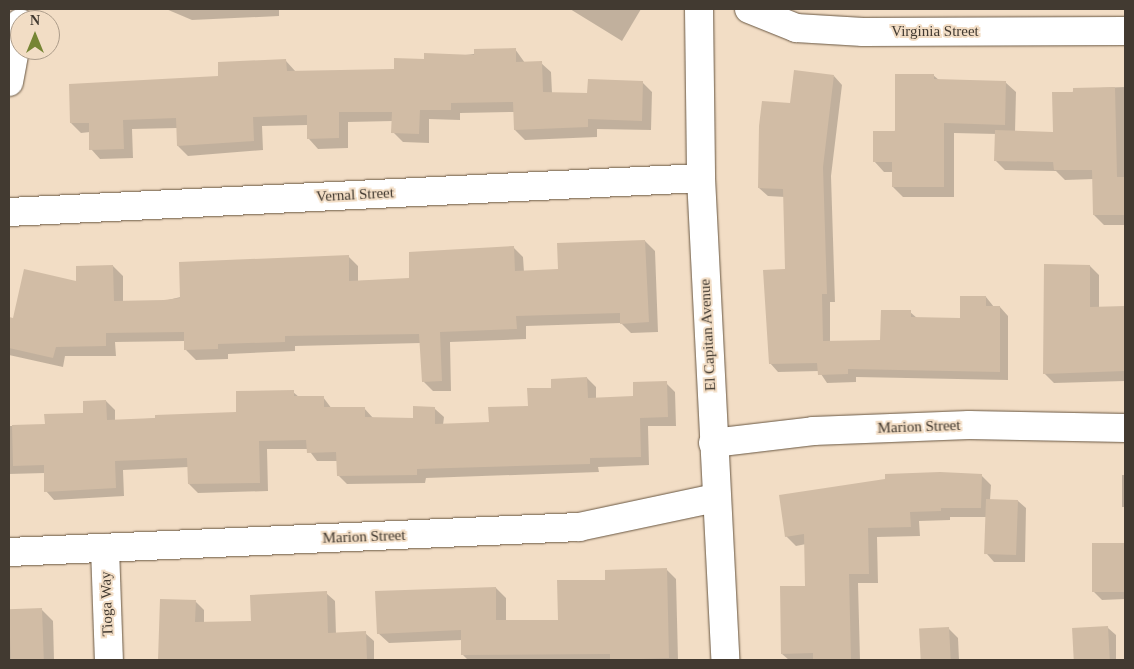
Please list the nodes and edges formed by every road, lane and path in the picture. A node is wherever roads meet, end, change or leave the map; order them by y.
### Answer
1 (699, 9) edge
2 (749, 9) edge
3 (1125, 31) edge
4 (13, 60) edge
5 (9, 82) edge
6 (701, 178) junction
7 (9, 212) edge
8 (1125, 428) edge
9 (713, 443) junction
10 (716, 498) junction
11 (105, 548) junction
12 (9, 552) edge
13 (110, 660) edge
14 (725, 660) edge

1 - 6 street, El Capitan Avenue
2 - 3 street, Virginia Street
4 - 5 street
6 - 7 street, Vernal Street
6 - 9 street, El Capitan Avenue
8 - 9 street, Marion Street
9 - 10 street, El Capitan Avenue
10 - 11 street, Marion Street
10 - 14 street, El Capitan Avenue
11 - 12 street, Marion Street
11 - 13 street, Tioga Way

